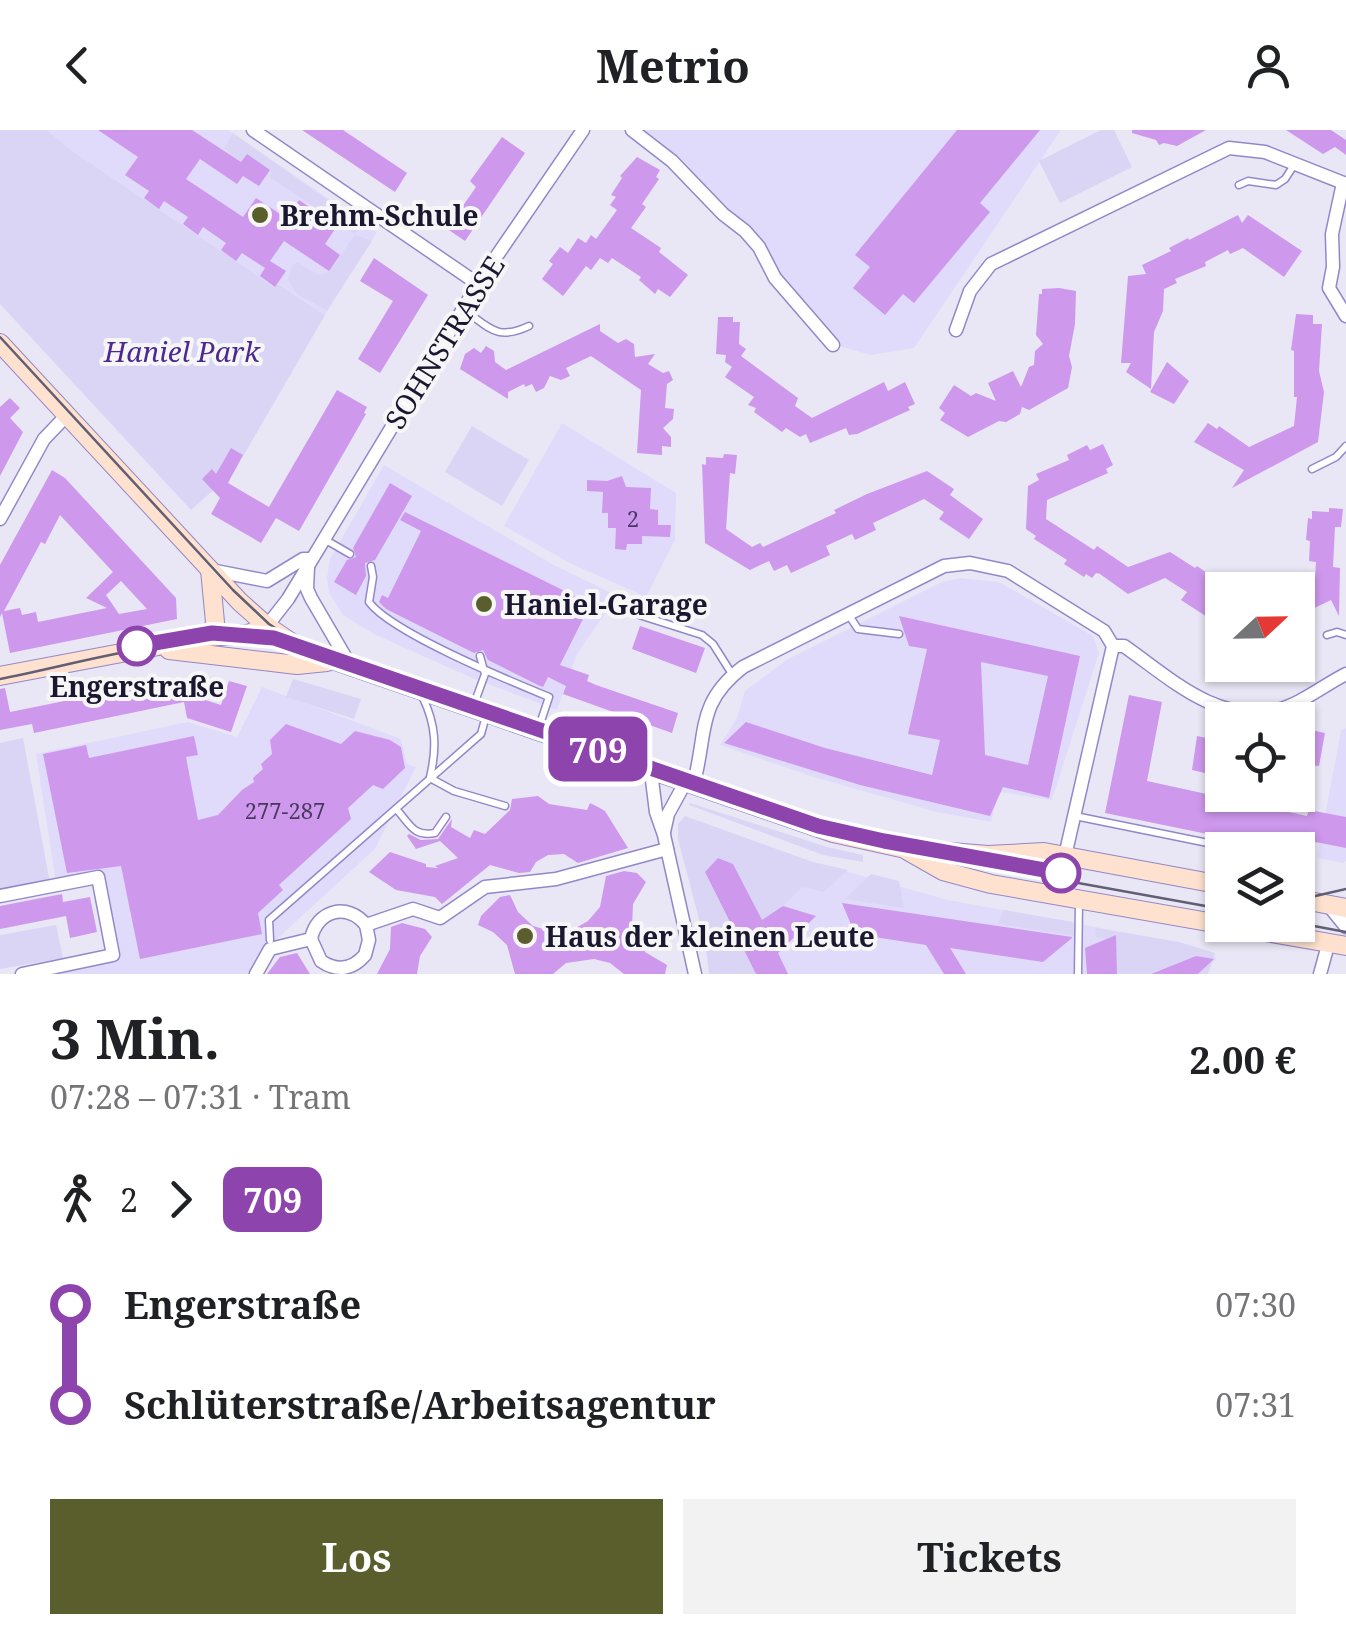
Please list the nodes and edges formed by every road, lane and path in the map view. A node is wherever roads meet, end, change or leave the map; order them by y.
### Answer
1 (254, 130) edge
2 (583, 130) edge
3 (632, 130) edge
4 (1294, 164) junction
5 (1345, 184) edge
6 (1239, 185) dead end
7 (478, 284) junction
8 (462, 309) junction
9 (1346, 316) edge
10 (529, 326) dead end
11 (956, 330) dead end
12 (0, 344) edge
13 (833, 345) dead end
14 (67, 415) junction
15 (1346, 446) edge
16 (1312, 469) dead end
17 (0, 520) edge
18 (323, 538) junction
19 (350, 554) dead end
20 (309, 561) junction
21 (371, 566) dead end
22 (210, 570) junction
23 (847, 613) junction
24 (640, 615) dead end
25 (414, 624) dead end
26 (267, 626) junction
27 (404, 628) junction
28 (899, 634) dead end
29 (1327, 634) dead end
30 (1346, 636) edge
31 (206, 637) junction
32 (1113, 646) junction
33 (154, 648) junction
34 (480, 656) dead end
35 (342, 664) junction
36 (485, 674) junction
37 (1346, 674) edge
38 (733, 675) junction
39 (0, 676) edge
40 (420, 691) junction
41 (480, 712) junction
42 (537, 732) junction
43 (651, 772) junction
44 (430, 778) junction
45 (689, 784) junction
46 (506, 806) dead end
47 (398, 810) junction
48 (446, 816) dead end
49 (1074, 816) junction
50 (665, 842) junction
51 (1205, 843) edge
52 (901, 848) junction
53 (1065, 856) junction
54 (1205, 879) edge
55 (0, 896) edge
56 (1080, 901) junction
57 (1337, 906) edge
58 (366, 926) junction
59 (1346, 927) edge
60 (1346, 938) edge
61 (311, 939) junction
62 (270, 940) dead end
63 (1337, 946) edge
64 (22, 974) edge
65 (256, 974) edge
66 (696, 974) edge
67 (1078, 974) edge
68 (1320, 974) edge

1 - 7 street
2 - 7 street, SOHNSTRASSE
3 - 13 street
4 - 5 street
4 - 6 lane
4 - 11 street
5 - 9 street
7 - 8 street, SOHNSTRASSE
8 - 10 lane
8 - 18 street, SOHNSTRASSE
12 - 14 main road
14 - 17 street
14 - 22 main road
15 - 16 lane
18 - 19 lane
18 - 20 street, SOHNSTRASSE
20 - 22 street, SOHNSTRASSE
20 - 26 street, SOHNSTRASSE
20 - 35 street
21 - 27 lane
22 - 26 main road
22 - 31 main road
23 - 28 lane
23 - 32 street
23 - 38 street
24 - 38 lane
25 - 27 lane
26 - 31 main road
26 - 35 main road
27 - 36 lane
29 - 30 lane
31 - 33 main road
32 - 37 street
32 - 49 street
33 - 35 main road
33 - 39 main road
34 - 36 lane
35 - 40 main road
36 - 41 lane
36 - 42 lane
38 - 45 street
40 - 41 main road
40 - 44 lane
41 - 42 main road
41 - 44 lane
42 - 43 main road
43 - 45 main road
43 - 50 street
44 - 46 lane
44 - 47 lane
45 - 50 street
45 - 52 main road
47 - 48 lane
47 - 62 lane
49 - 51 lane
49 - 53 street
50 - 58 street
50 - 66 street
52 - 53 main road
52 - 56 main road
53 - 54 main road
55 - 64 street
56 - 63 main road
56 - 67 lane
57 - 59 street
58 - 61 street
58 - 61 street
60 - 63 street
61 - 65 street
63 - 68 street

